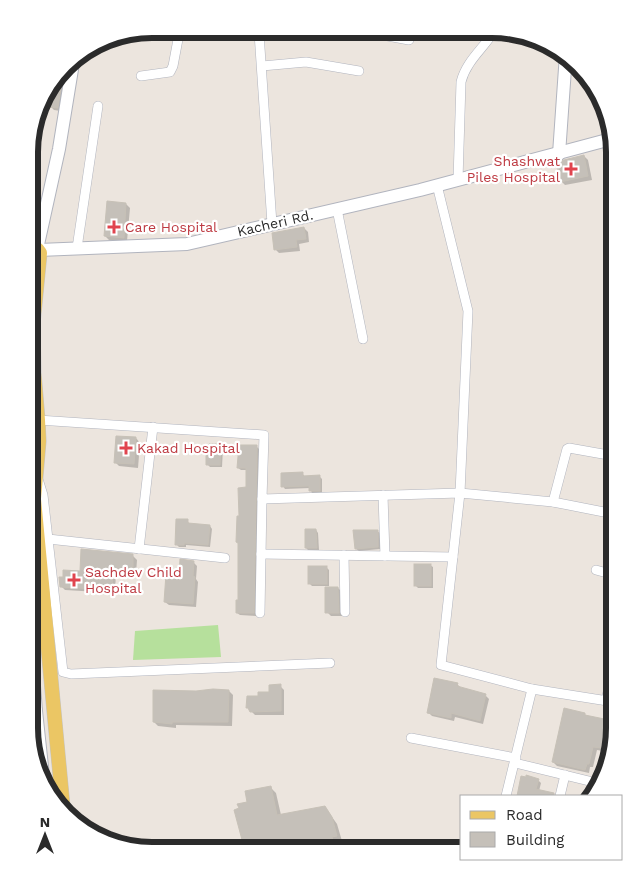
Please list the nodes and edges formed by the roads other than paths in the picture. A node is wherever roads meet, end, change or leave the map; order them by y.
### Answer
1 (178, 38) edge
2 (259, 38) edge
3 (398, 38) edge
4 (489, 38) edge
5 (409, 40) dead end
6 (565, 65) edge
7 (262, 66) junction
8 (72, 70) edge
9 (359, 71) dead end
10 (141, 76) dead end
11 (98, 106) dead end
12 (605, 141) edge
13 (559, 154) junction
14 (458, 180) junction
15 (436, 185) junction
16 (337, 209) junction
17 (272, 224) junction
18 (38, 237) edge
19 (77, 248) junction
20 (38, 250) edge
21 (38, 252) edge
22 (38, 273) edge
23 (363, 339) dead end
24 (38, 427) edge
25 (153, 427) junction
26 (605, 454) edge
27 (38, 486) edge
28 (460, 494) junction
29 (383, 495) junction
30 (262, 498) junction
31 (553, 502) junction
32 (605, 512) edge
33 (48, 539) junction
34 (38, 547) edge
35 (139, 549) junction
36 (261, 554) junction
37 (344, 555) junction
38 (385, 556) junction
39 (453, 557) junction
40 (225, 558) dead end
41 (596, 570) dead end
42 (605, 573) edge
43 (345, 612) dead end
44 (260, 613) dead end
45 (330, 663) dead end
46 (532, 689) junction
47 (605, 701) edge
48 (411, 738) dead end
49 (515, 760) junction
50 (565, 775) junction
51 (589, 781) dead end
52 (506, 795) edge
53 (560, 795) edge
54 (61, 797) edge

1 - 10 street
2 - 7 street
3 - 5 street
4 - 14 street
6 - 13 main road
7 - 9 street
7 - 17 street
8 - 18 main road
11 - 19 street
12 - 13 main road, Kacheri Rd.
13 - 14 main road, Kacheri Rd.
14 - 15 main road, Kacheri Rd.
15 - 16 main road, Kacheri Rd.
15 - 28 street
16 - 17 main road, Kacheri Rd.
16 - 23 street
17 - 19 main road, Kacheri Rd.
19 - 20 main road, Kacheri Rd.
21 - 22 main road
24 - 25 street
25 - 30 street
25 - 35 street
26 - 31 street
27 - 33 street
28 - 29 street
28 - 31 street
28 - 39 street
29 - 30 street
29 - 38 street
30 - 36 street
31 - 32 street
33 - 35 street
33 - 45 street
34 - 54 main road
35 - 40 street
36 - 37 street
36 - 44 street
37 - 38 street
37 - 43 street
38 - 39 street
39 - 46 street
41 - 42 street
46 - 47 street
46 - 49 street
48 - 49 street
49 - 50 street
49 - 52 street
50 - 51 street
50 - 53 street

